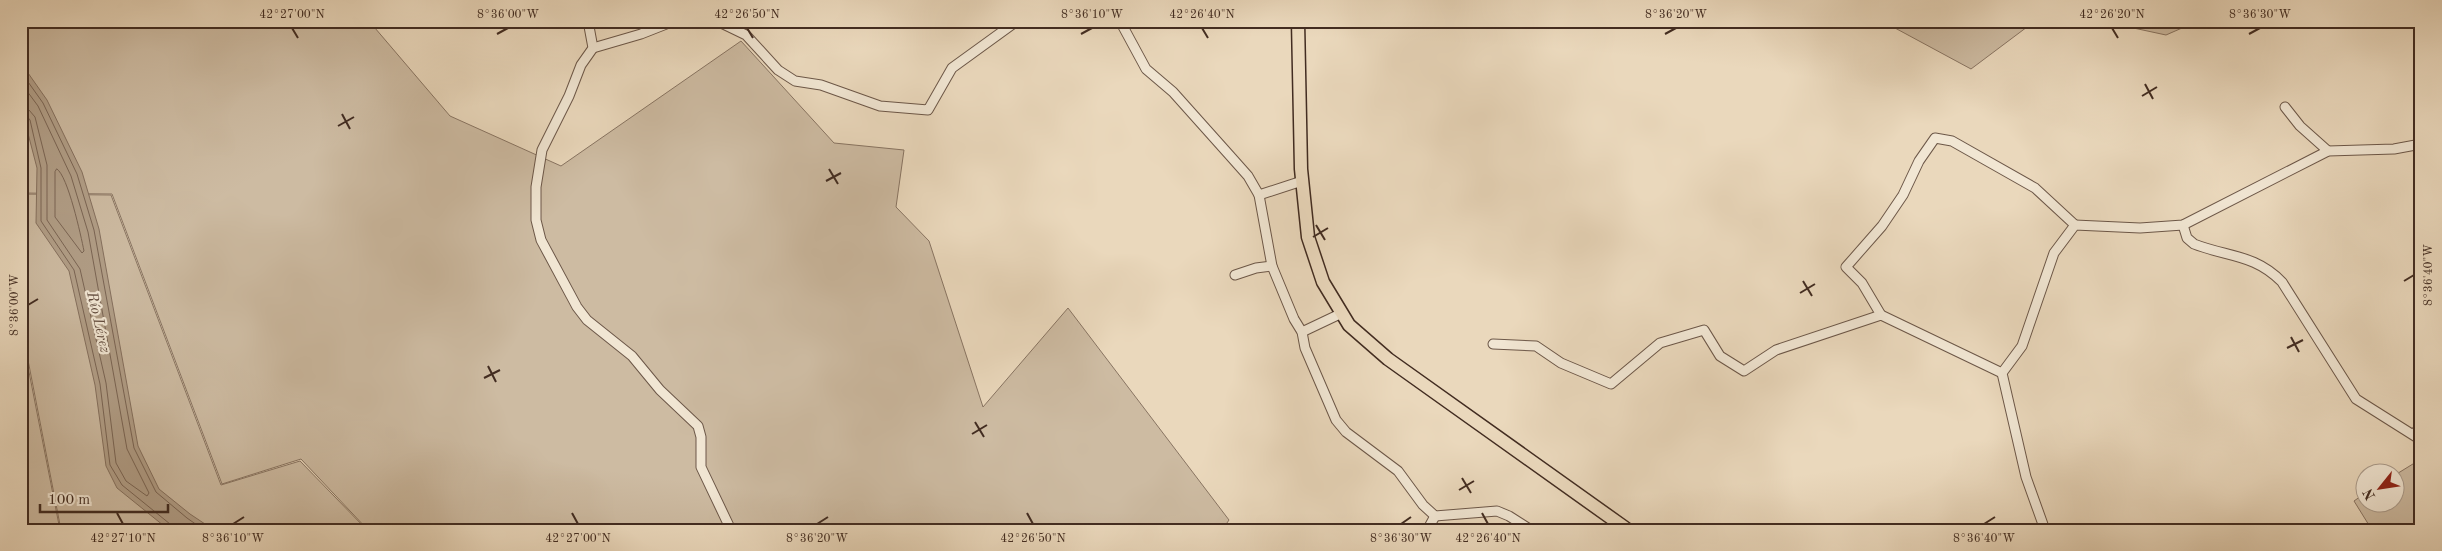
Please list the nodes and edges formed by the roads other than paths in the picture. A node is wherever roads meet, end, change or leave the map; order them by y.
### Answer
1 (588, 21) edge
2 (674, 21) edge
3 (717, 21) edge
4 (1017, 21) edge
5 (1120, 21) edge
6 (1298, 21) edge
7 (594, 48) junction
8 (2285, 107) dead end
9 (2421, 144) edge
10 (2328, 151) junction
11 (1302, 181) junction
12 (1259, 196) junction
13 (2183, 224) junction
14 (2075, 225) junction
15 (2165, 227) junction
16 (2194, 244) junction
17 (1272, 266) junction
18 (1235, 276) dead end
19 (1342, 314) junction
20 (1881, 315) junction
21 (1302, 332) junction
22 (1493, 344) dead end
23 (2002, 373) junction
24 (2421, 426) edge
25 (2417, 437) edge
26 (1435, 516) junction
27 (731, 530) edge
28 (1422, 530) edge
29 (1531, 530) edge
30 (1628, 530) edge
31 (2046, 530) edge

1 - 7 street
2 - 7 street
3 - 4 street
5 - 12 street
6 - 11 highway
7 - 27 street
8 - 10 street
9 - 10 street
10 - 13 street
11 - 12 street
11 - 19 highway
12 - 17 street
13 - 15 street
13 - 16 street
14 - 15 street
14 - 20 street
14 - 23 street
15 - 16 street
16 - 25 street
17 - 18 street
17 - 21 street
19 - 21 street
19 - 30 highway
20 - 22 street
20 - 23 street
21 - 26 street
23 - 31 street
24 - 25 street
26 - 28 street
26 - 29 street

